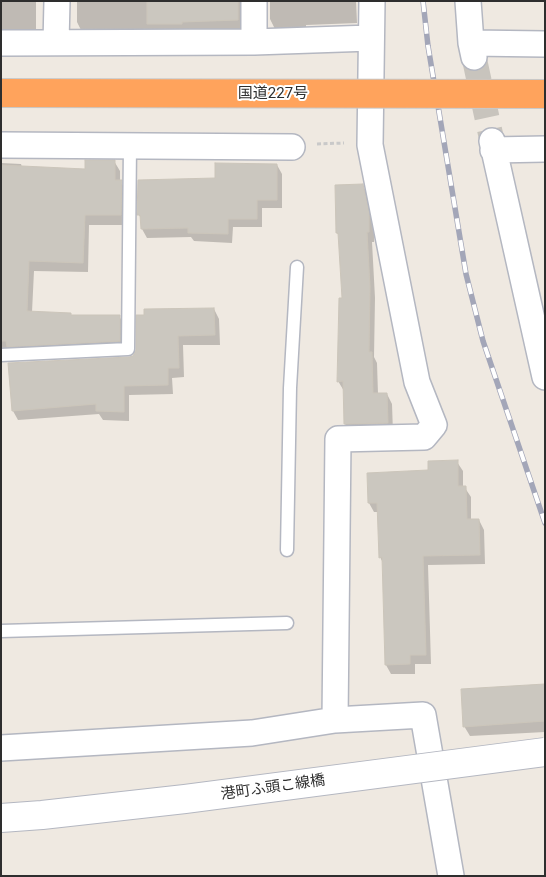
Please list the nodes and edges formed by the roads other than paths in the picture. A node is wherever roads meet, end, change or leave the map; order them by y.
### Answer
1 (57, 1) edge
2 (254, 1) edge
3 (372, 1) edge
4 (468, 1) edge
5 (371, 38) junction
6 (254, 42) junction
7 (56, 43) junction
8 (1, 44) edge
9 (545, 44) edge
10 (1, 93) edge
11 (545, 94) edge
12 (1, 145) edge
13 (130, 145) junction
14 (292, 147) road end
15 (545, 149) edge
16 (297, 266) dead end
17 (1, 355) edge
18 (545, 377) edge
19 (287, 550) dead end
20 (286, 623) dead end
21 (1, 631) edge
22 (335, 720) junction
23 (1, 748) edge
24 (545, 752) edge
25 (1, 818) edge
26 (451, 876) edge

1 - 7 street
2 - 6 street
3 - 5 street
4 - 9 street
5 - 6 street
5 - 22 street
6 - 7 street
7 - 8 street
10 - 11 highway, 国道227号, bridge
12 - 13 street
13 - 14 street
13 - 17 lane
15 - 18 street
16 - 19 lane
20 - 21 lane
22 - 23 street
22 - 26 street
24 - 25 street, 港町ふ頭こ線橋, bridge

